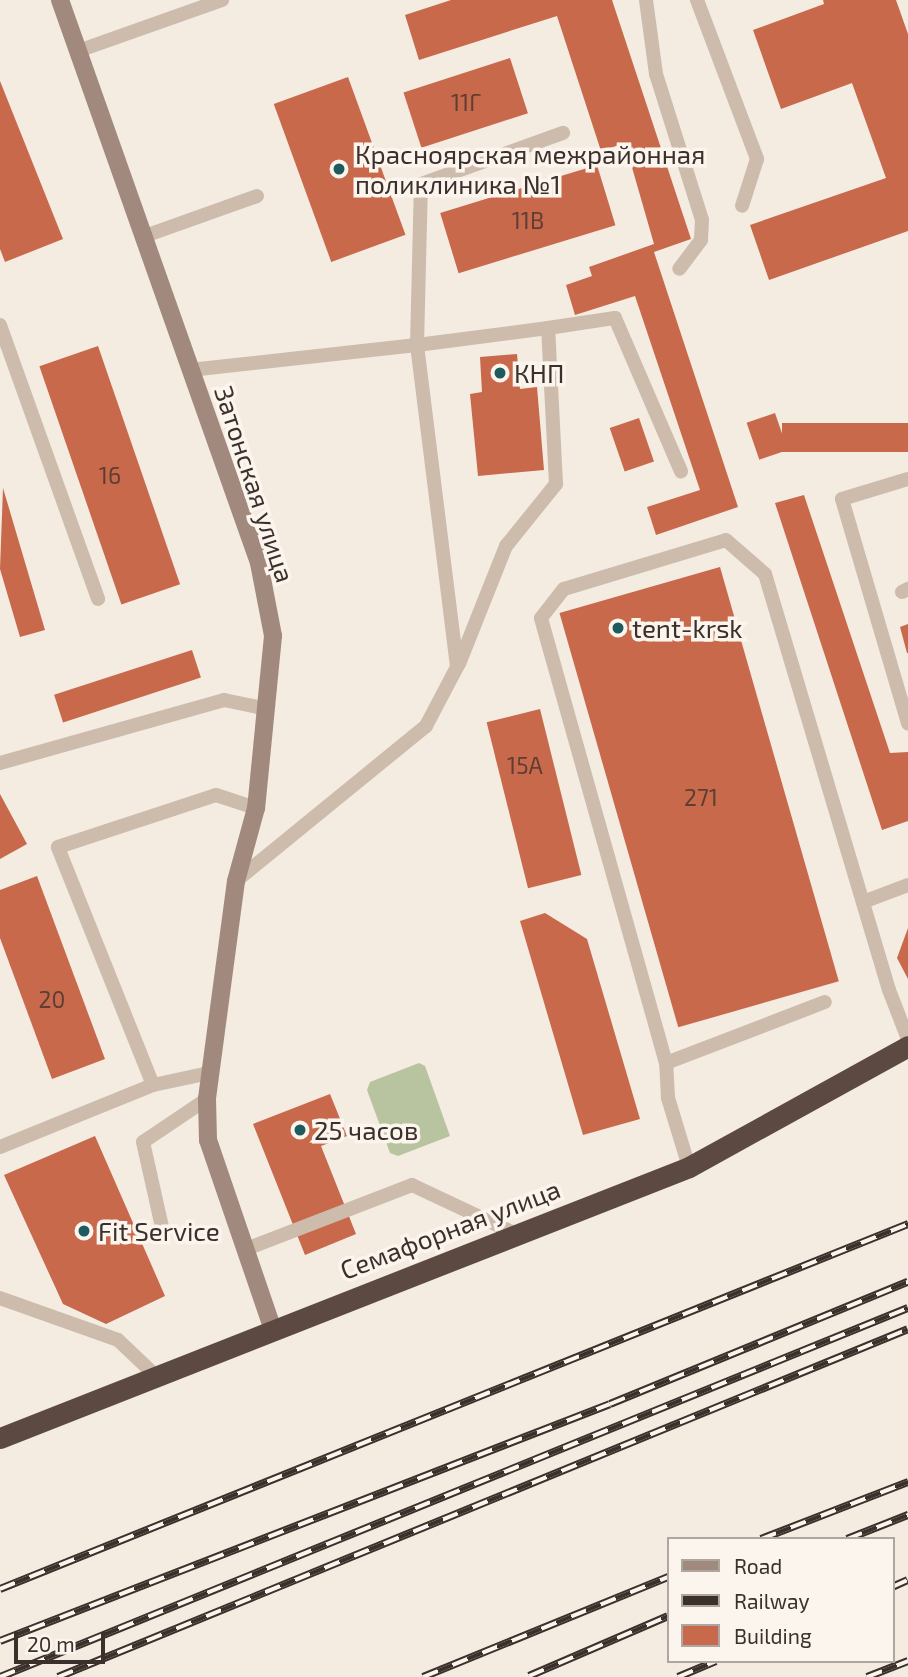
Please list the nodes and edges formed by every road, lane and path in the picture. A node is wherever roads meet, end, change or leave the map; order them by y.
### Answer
1 (60, 0) edge
2 (222, 0) edge
3 (646, 0) edge
4 (697, 0) edge
5 (78, 51) junction
6 (563, 134) dead end
7 (257, 196) dead end
8 (742, 206) dead end
9 (142, 237) junction
10 (679, 269) dead end
11 (0, 325) edge
12 (548, 328) junction
13 (417, 345) junction
14 (190, 370) junction
15 (681, 471) dead end
16 (908, 479) edge
17 (98, 599) dead end
18 (457, 667) junction
19 (267, 709) junction
20 (908, 723) edge
21 (0, 764) edge
22 (256, 807) junction
23 (236, 881) junction
24 (908, 885) edge
25 (863, 902) junction
26 (825, 1002) dead end
27 (908, 1039) edge
28 (908, 1046) edge
29 (666, 1063) junction
30 (209, 1073) junction
31 (153, 1085) junction
32 (207, 1099) junction
33 (0, 1147) edge
34 (688, 1167) junction
35 (162, 1227) dead end
36 (516, 1234) junction
37 (246, 1249) junction
38 (0, 1298) edge
39 (272, 1328) junction
40 (156, 1377) junction
41 (0, 1438) edge

1 - 5 main road, Затонская улица
2 - 5 lane
3 - 10 lane
4 - 8 lane
5 - 9 main road, Затонская улица
6 - 13 lane
7 - 9 lane
9 - 14 main road, Затонская улица
11 - 17 lane
12 - 13 lane
12 - 15 lane
12 - 18 lane
13 - 14 lane
13 - 18 lane
14 - 19 main road, Затонская улица
16 - 20 lane
18 - 23 lane
19 - 21 lane
19 - 22 main road, Затонская улица
22 - 23 main road, Затонская улица
22 - 31 lane
23 - 30 main road, Затонская улица
24 - 25 lane
25 - 27 lane
25 - 29 lane
26 - 29 lane
28 - 34 highway, Семафорная улица
29 - 34 lane
30 - 31 lane
30 - 32 main road, Затонская улица
31 - 33 lane
32 - 35 lane
32 - 37 main road, Затонская улица
34 - 36 highway, Семафорная улица
36 - 37 lane
36 - 39 highway, Семафорная улица
37 - 39 main road, Затонская улица
38 - 40 lane
39 - 40 highway, Семафорная улица
40 - 41 highway, Семафорная улица

